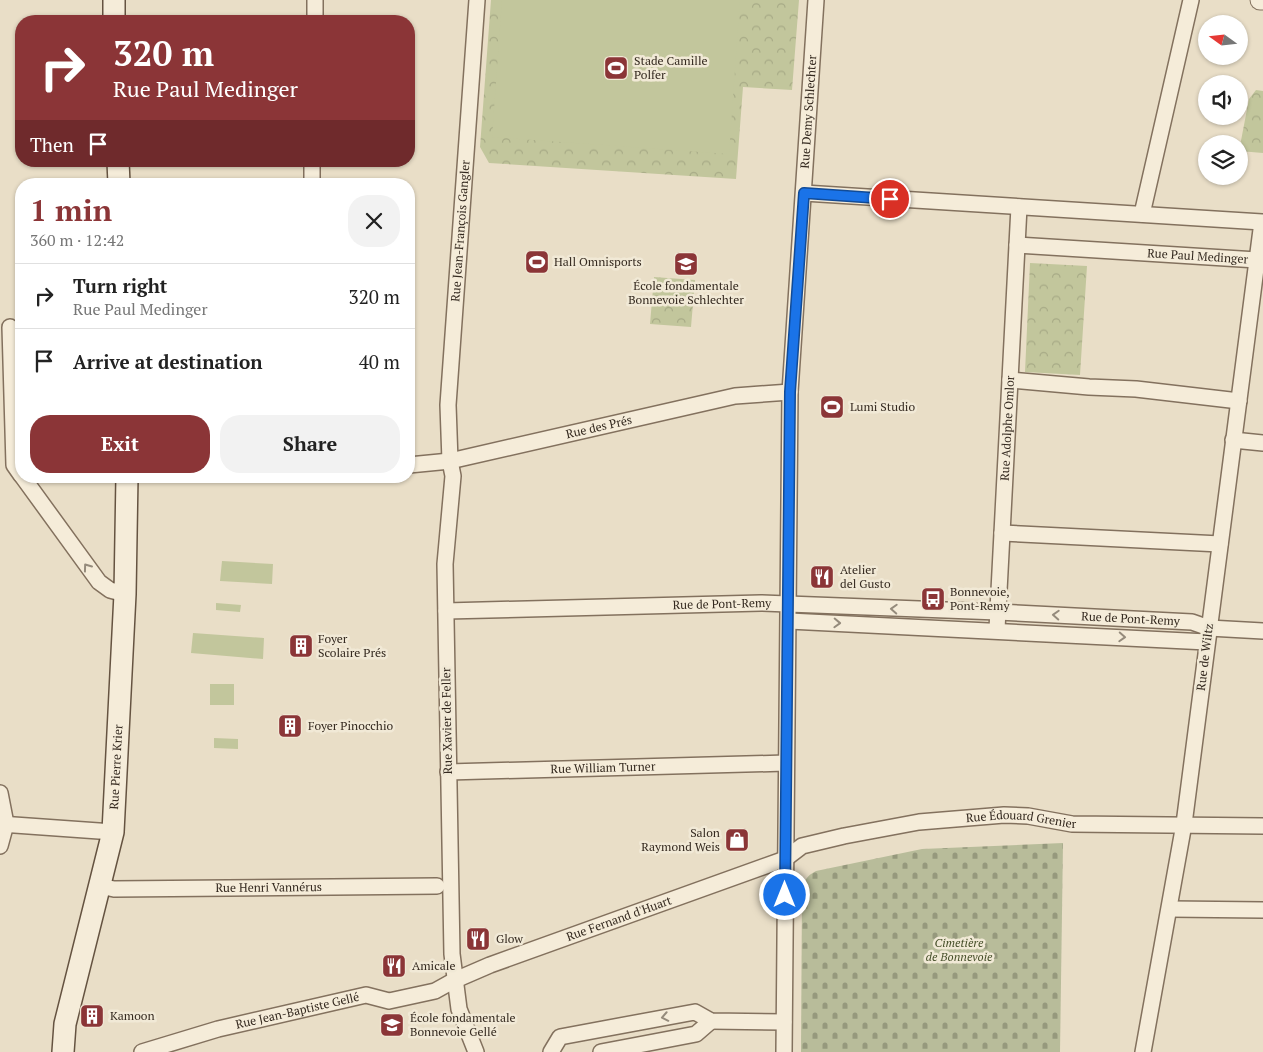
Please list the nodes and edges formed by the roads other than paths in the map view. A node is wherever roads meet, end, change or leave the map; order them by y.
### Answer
1 (114, 0) edge
2 (315, 0) edge
3 (477, 0) edge
4 (816, 0) edge
5 (1191, 0) edge
6 (114, 15) edge
7 (315, 15) edge
8 (804, 193) junction
9 (1019, 207) junction
10 (1142, 214) junction
11 (1017, 245) junction
12 (1257, 260) junction
13 (1259, 280) edge
14 (11, 327) edge
15 (1010, 380) junction
16 (790, 392) junction
17 (1239, 401) junction
18 (1233, 440) junction
19 (1263, 443) edge
20 (450, 461) junction
21 (415, 464) edge
22 (15, 466) edge
23 (27, 483) edge
24 (127, 483) edge
25 (1002, 534) junction
26 (1220, 544) junction
27 (125, 594) junction
28 (789, 604) junction
29 (446, 611) junction
30 (998, 612) junction
31 (789, 621) junction
32 (997, 629) junction
33 (1263, 630) edge
34 (1208, 635) junction
35 (786, 763) junction
36 (448, 772) junction
37 (0, 793) edge
38 (3, 824) edge
39 (1184, 824) junction
40 (1263, 826) edge
41 (113, 832) junction
42 (0, 846) edge
43 (785, 859) junction
44 (100, 886) junction
45 (437, 886) dead end
46 (1170, 909) junction
47 (1263, 910) edge
48 (453, 981) junction
49 (711, 1021) junction
50 (784, 1022) junction
51 (63, 1052) edge
52 (142, 1052) edge
53 (476, 1052) edge
54 (551, 1052) edge
55 (601, 1052) edge
56 (784, 1052) edge
57 (1143, 1052) edge

1 - 6 main road
2 - 7 street
3 - 20 street, Rue Jean-François Gangler
4 - 8 street, Rue Demy Schlechter
5 - 10 street
8 - 9 street, Rue Paul Medinger
8 - 16 street, Rue Demy Schlechter
9 - 10 street, Rue Paul Medinger
9 - 11 street
10 - 12 street, Rue Paul Medinger
11 - 12 street, Rue Paul Medinger
11 - 15 street, Rue Adolphe Omlor
12 - 13 street, Rue de Wiltz
13 - 17 street, Rue de Wiltz
14 - 22 street
15 - 17 street
15 - 25 street, Rue Adolphe Omlor
16 - 20 street, Rue des Prés
16 - 28 street, Rue Demy Schlechter
17 - 18 street, Rue de Wiltz
18 - 19 street
18 - 26 street, Rue de Wiltz
20 - 21 street, Rue des Prés
20 - 29 street, Rue Xavier de Feller
27 -> 23 street
24 - 27 main road, Rue Pierre Krier
25 - 26 street
25 - 30 street, Rue Adolphe Omlor
26 - 34 street, Rue de Wiltz
27 - 41 main road, Rue Pierre Krier
28 - 29 street, Rue de Pont-Remy
30 -> 28 street, Rue de Pont-Remy
28 - 31 street, Rue Demy Schlechter
29 - 36 street, Rue Xavier de Feller
30 - 32 street
34 -> 30 street, Rue de Pont-Remy
31 -> 32 street, Rue de Pont-Remy
31 - 35 street, Rue Demy Schlechter
32 -> 34 street, Rue de Pont-Remy
33 - 34 street, Rue de Pont-Remy
34 - 39 street, Rue de Wiltz
35 - 36 street, Rue William Turner
35 - 43 street, Rue Demy Schlechter
36 - 48 street, Rue Xavier de Feller
37 - 38 street
38 - 41 street
38 - 42 street
39 - 40 street, Rue Édouard Grenier
39 - 43 street, Rue Édouard Grenier
39 - 46 street, Rue de Wiltz
41 - 44 main road, Rue Pierre Krier
43 - 48 street, Rue Fernand d'Huart
43 - 50 street, Rue Demy Schlechter
44 - 45 street, Rue Henri Vannérus
44 - 51 main road, Rue Pierre Krier
46 - 47 street
46 - 57 street, Rue de Wiltz
48 - 52 street, Rue Jean-Baptiste Gellé
48 - 53 street, Rue Xavier de Feller
49 - 50 street
49 -> 54 street
49 - 55 street
50 - 56 street, Rue Demy Schlechter

